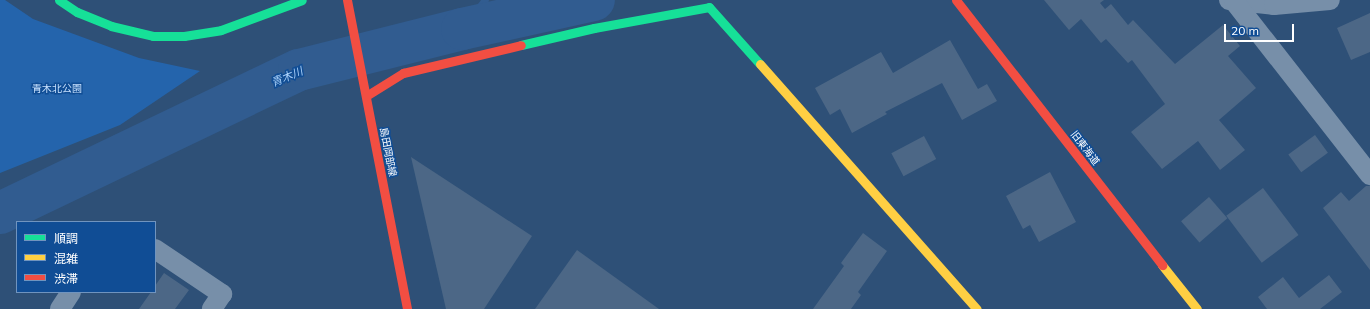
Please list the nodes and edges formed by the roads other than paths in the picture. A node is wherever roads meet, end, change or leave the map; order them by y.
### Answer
1 (59, 0) edge
2 (302, 0) edge
3 (347, 0) edge
4 (956, 0) edge
5 (1330, 0) edge
6 (1232, 1) edge
7 (366, 92) junction
8 (1370, 175) edge
9 (156, 251) edge
10 (70, 293) edge
11 (60, 309) edge
12 (212, 309) edge
13 (407, 309) edge
14 (977, 309) edge
15 (1197, 309) edge

1 - 2 street
3 - 7 street, 島田岡部線
4 - 15 street, 旧東海道
5 - 6 street
6 - 8 street
7 - 13 street, 島田岡部線
7 - 14 street
9 - 12 street
10 - 11 street

